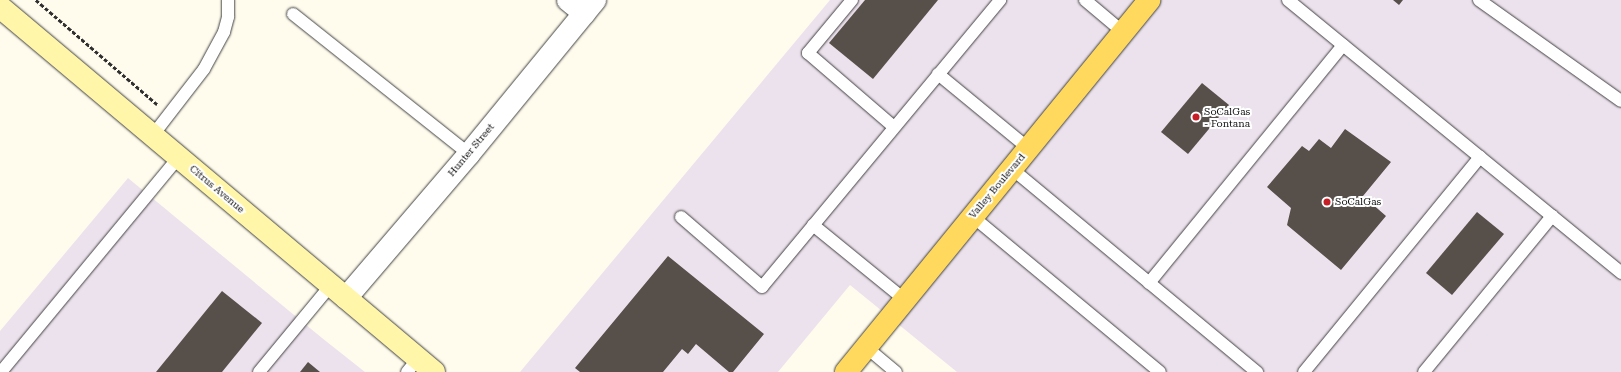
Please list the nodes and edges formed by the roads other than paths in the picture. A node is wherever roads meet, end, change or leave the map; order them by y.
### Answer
1 (228, 0) edge
2 (852, 0) edge
3 (1000, 0) edge
4 (1084, 0) edge
5 (1149, 0) edge
6 (1288, 0) edge
7 (1479, 0) edge
8 (582, 4) edge
9 (0, 7) edge
10 (293, 14) dead end
11 (1123, 32) junction
12 (1343, 45) junction
13 (938, 74) junction
14 (1621, 101) edge
15 (894, 127) junction
16 (153, 135) junction
17 (1028, 148) junction
18 (469, 154) junction
19 (179, 157) junction
20 (1480, 157) junction
21 (1011, 168) junction
22 (972, 216) junction
23 (1552, 216) junction
24 (681, 217) dead end
25 (813, 225) junction
26 (1621, 273) edge
27 (1149, 283) junction
28 (339, 292) junction
29 (904, 300) junction
30 (866, 347) junction
31 (420, 368) edge
32 (1, 372) edge
33 (259, 372) edge
34 (846, 372) edge
35 (896, 372) edge
36 (1160, 372) edge
37 (1256, 372) edge
38 (1304, 372) edge
39 (1424, 372) edge

1 - 16 lane
2 - 15 lane
3 - 13 lane
4 - 11 lane
5 - 11 main road, Valley Boulevard
6 - 12 lane
7 - 14 lane
8 - 18 street, Hunter Street
9 - 16 main road, Citrus Avenue
10 - 18 lane
11 - 17 main road, Valley Boulevard
12 - 20 lane
12 - 27 lane
13 - 15 lane
13 - 17 lane
15 - 25 lane
16 - 19 main road, Citrus Avenue
17 - 21 main road, Valley Boulevard
18 - 28 street, Hunter Street
19 - 28 main road, Citrus Avenue
19 - 32 lane
20 - 23 lane
20 - 38 lane
21 - 22 main road, Valley Boulevard
21 - 27 lane
22 - 29 main road, Valley Boulevard
22 - 36 lane
23 - 26 lane
23 - 39 lane
24 - 25 lane
25 - 29 lane
27 - 37 lane
28 - 31 main road, Citrus Avenue
28 - 33 lane
29 - 30 main road, Valley Boulevard
30 - 34 main road, Valley Boulevard
30 - 35 lane

